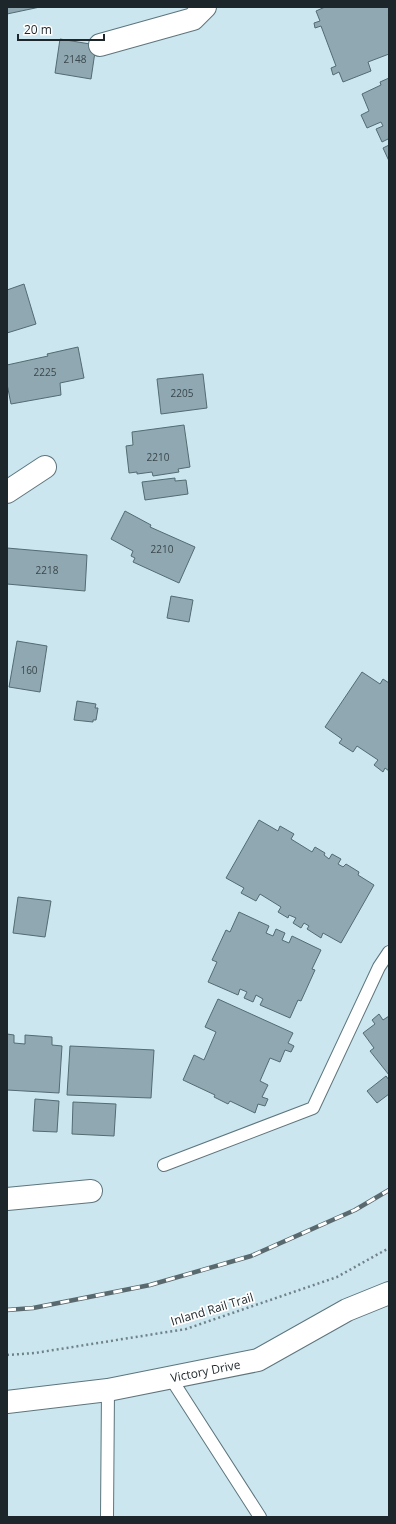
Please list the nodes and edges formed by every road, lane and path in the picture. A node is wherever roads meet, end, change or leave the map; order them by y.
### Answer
1 (205, 7) edge
2 (100, 44) dead end
3 (45, 468) dead end
4 (7, 492) edge
5 (389, 952) edge
6 (164, 1165) dead end
7 (91, 1191) dead end
8 (7, 1199) edge
9 (389, 1248) edge
10 (389, 1292) edge
11 (7, 1355) edge
12 (170, 1377) junction
13 (108, 1390) junction
14 (7, 1402) edge
15 (107, 1517) edge
16 (260, 1517) edge

1 - 2 street
3 - 4 street
5 - 6 lane
7 - 8 street
9 - 11 path, Inland Rail Trail
10 - 12 street, Victory Drive
12 - 13 street, Victory Drive
12 - 16 lane
13 - 14 street, Victory Drive
13 - 15 lane

